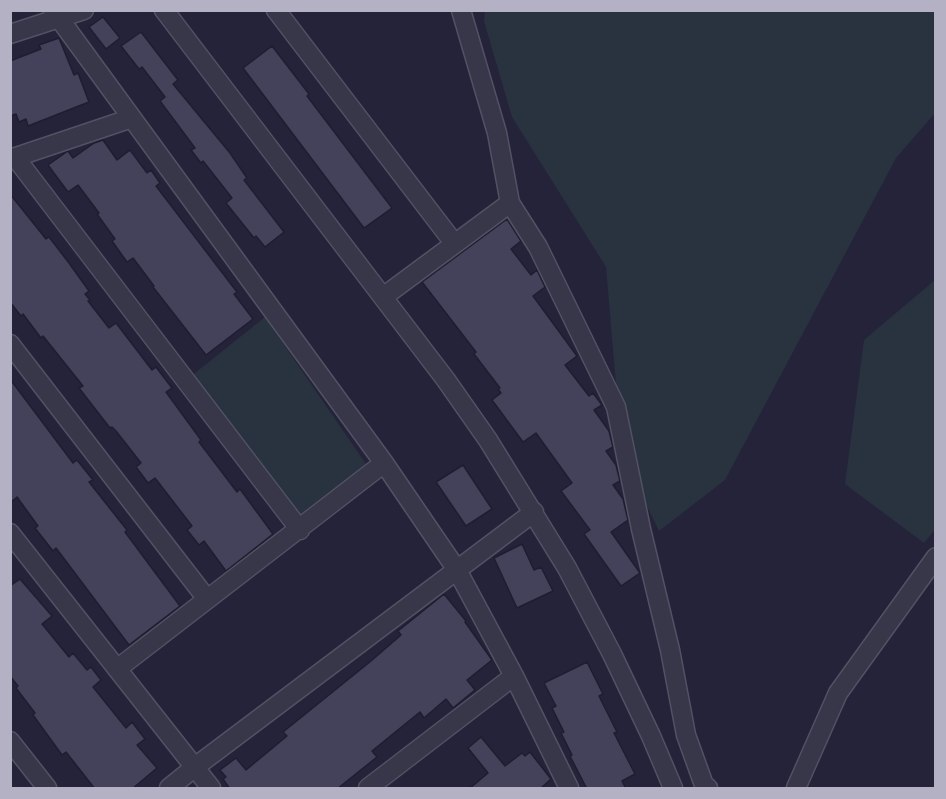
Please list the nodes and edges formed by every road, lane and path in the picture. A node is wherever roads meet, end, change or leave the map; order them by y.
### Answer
1 (84, 10) edge
2 (164, 10) edge
3 (276, 10) edge
4 (461, 10) edge
5 (56, 15) edge
6 (10, 34) edge
7 (132, 118) junction
8 (13, 158) edge
9 (510, 203) junction
10 (453, 243) junction
11 (383, 297) junction
12 (10, 344) edge
13 (384, 464) junction
14 (534, 512) junction
15 (300, 530) junction
16 (10, 533) edge
17 (936, 557) edge
18 (457, 570) junction
19 (207, 599) junction
20 (117, 669) junction
21 (514, 675) junction
22 (10, 741) edge
23 (195, 767) junction
24 (569, 788) edge
25 (47, 789) edge
26 (169, 789) edge
27 (211, 789) edge
28 (368, 789) edge
29 (673, 789) edge
30 (708, 789) edge
31 (796, 789) edge

1 - 5 street
2 - 11 street
3 - 10 street
4 - 9 street
5 - 6 street
5 - 7 street
7 - 8 street
7 - 13 street
8 - 15 street
9 - 10 street
9 - 30 street
10 - 11 street
11 - 14 street
12 - 19 street
13 - 15 street
13 - 18 street
14 - 18 street
14 - 29 street
15 - 19 street
16 - 20 street
17 - 31 street
18 - 21 street
18 - 23 street
19 - 20 street
20 - 23 street
21 - 24 street
21 - 28 street
22 - 25 street
23 - 26 street
23 - 27 street

